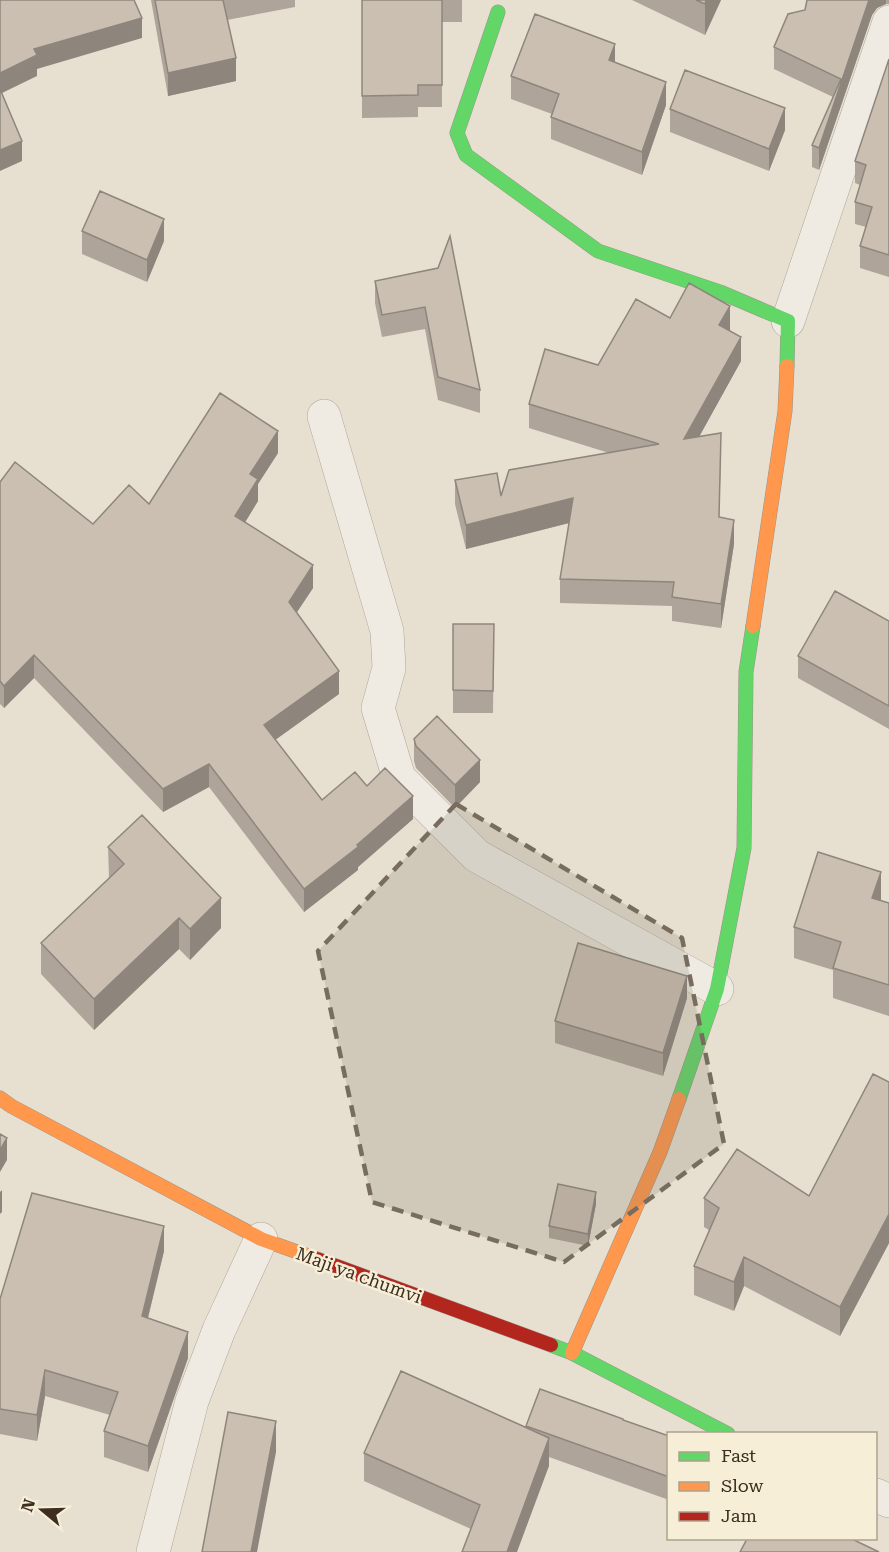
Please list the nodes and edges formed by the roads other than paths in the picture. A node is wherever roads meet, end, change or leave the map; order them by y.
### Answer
1 (498, 12) dead end
2 (889, 22) edge
3 (788, 321) junction
4 (324, 417) dead end
5 (717, 989) junction
6 (0, 1098) edge
7 (261, 1239) junction
8 (572, 1353) junction
9 (724, 1432) edge
10 (153, 1552) edge

1 - 3 street
2 - 3 street
3 - 5 street
4 - 5 street
5 - 8 street
6 - 7 street, Maji ya chumvi
7 - 8 street, Maji ya chumvi
7 - 10 street
8 - 9 street, Maji ya chumvi

